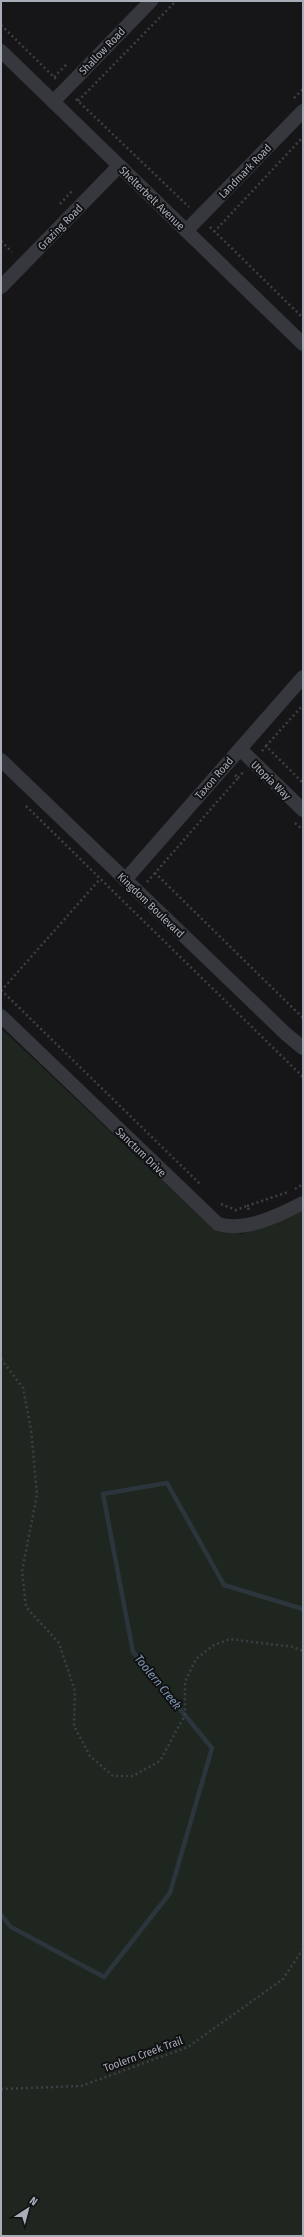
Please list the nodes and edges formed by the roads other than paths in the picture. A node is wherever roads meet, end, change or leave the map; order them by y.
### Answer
1 (151, 1) edge
2 (1, 51) edge
3 (53, 102) junction
4 (303, 111) edge
5 (119, 166) junction
6 (186, 231) junction
7 (4, 278) edge
8 (303, 344) edge
9 (303, 677) edge
10 (240, 749) junction
11 (1, 760) edge
12 (303, 810) edge
13 (125, 880) junction
14 (2, 1017) edge
15 (303, 1048) edge
16 (303, 1203) edge

1 - 3 street, Shallow Road
2 - 3 street, Shelterbelt Avenue
3 - 5 street, Shelterbelt Avenue
4 - 6 street, Landmark Road
5 - 6 street, Shelterbelt Avenue
5 - 7 street, Grazing Road
6 - 8 street, Shelterbelt Avenue
9 - 10 street, Taxon Road
10 - 12 street, Utopia Way
10 - 13 street, Taxon Road
11 - 13 street, Kingdom Boulevard
13 - 15 street, Kingdom Boulevard
14 - 16 street, Sanctum Drive

